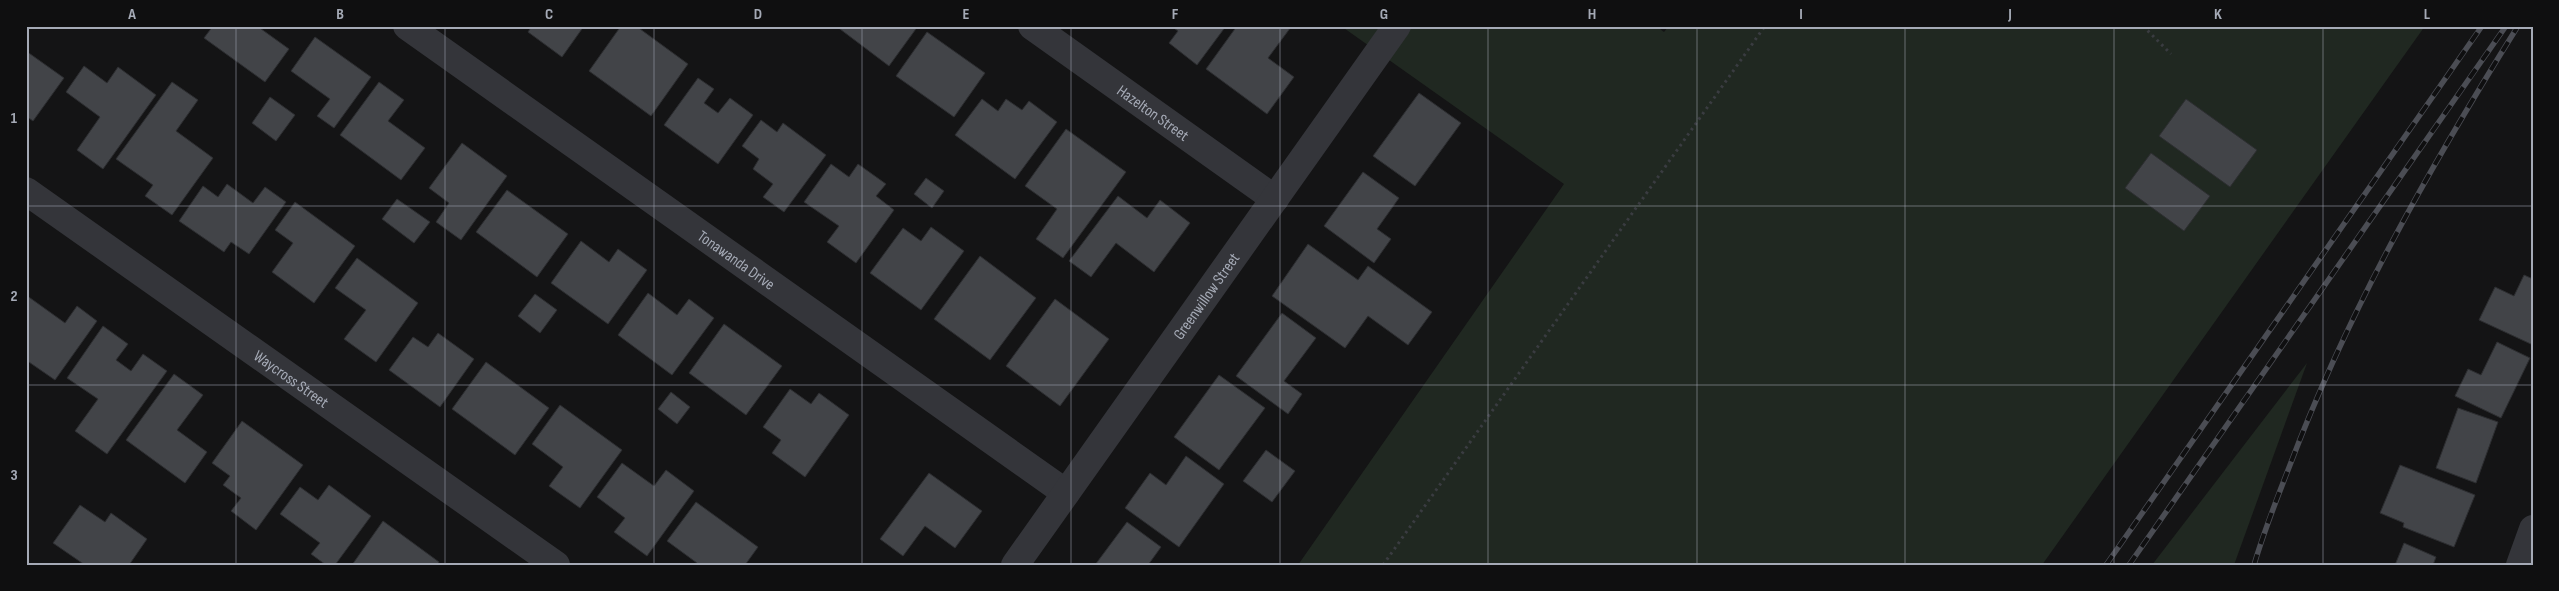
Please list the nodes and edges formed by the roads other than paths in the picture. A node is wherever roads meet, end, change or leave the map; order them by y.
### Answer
1 (408, 26) edge
2 (1032, 26) edge
3 (1397, 26) edge
4 (26, 190) edge
5 (1275, 199) junction
6 (1066, 493) junction
7 (2533, 529) edge
8 (556, 565) edge
9 (1015, 565) edge
10 (2520, 565) edge

1 - 6 street, Tonawanda Drive
2 - 5 street, Hazelton Street
3 - 5 street, Greenwillow Street
4 - 8 street, Waycross Street
5 - 6 street, Greenwillow Street
6 - 9 street, Greenwillow Street
7 - 10 street

